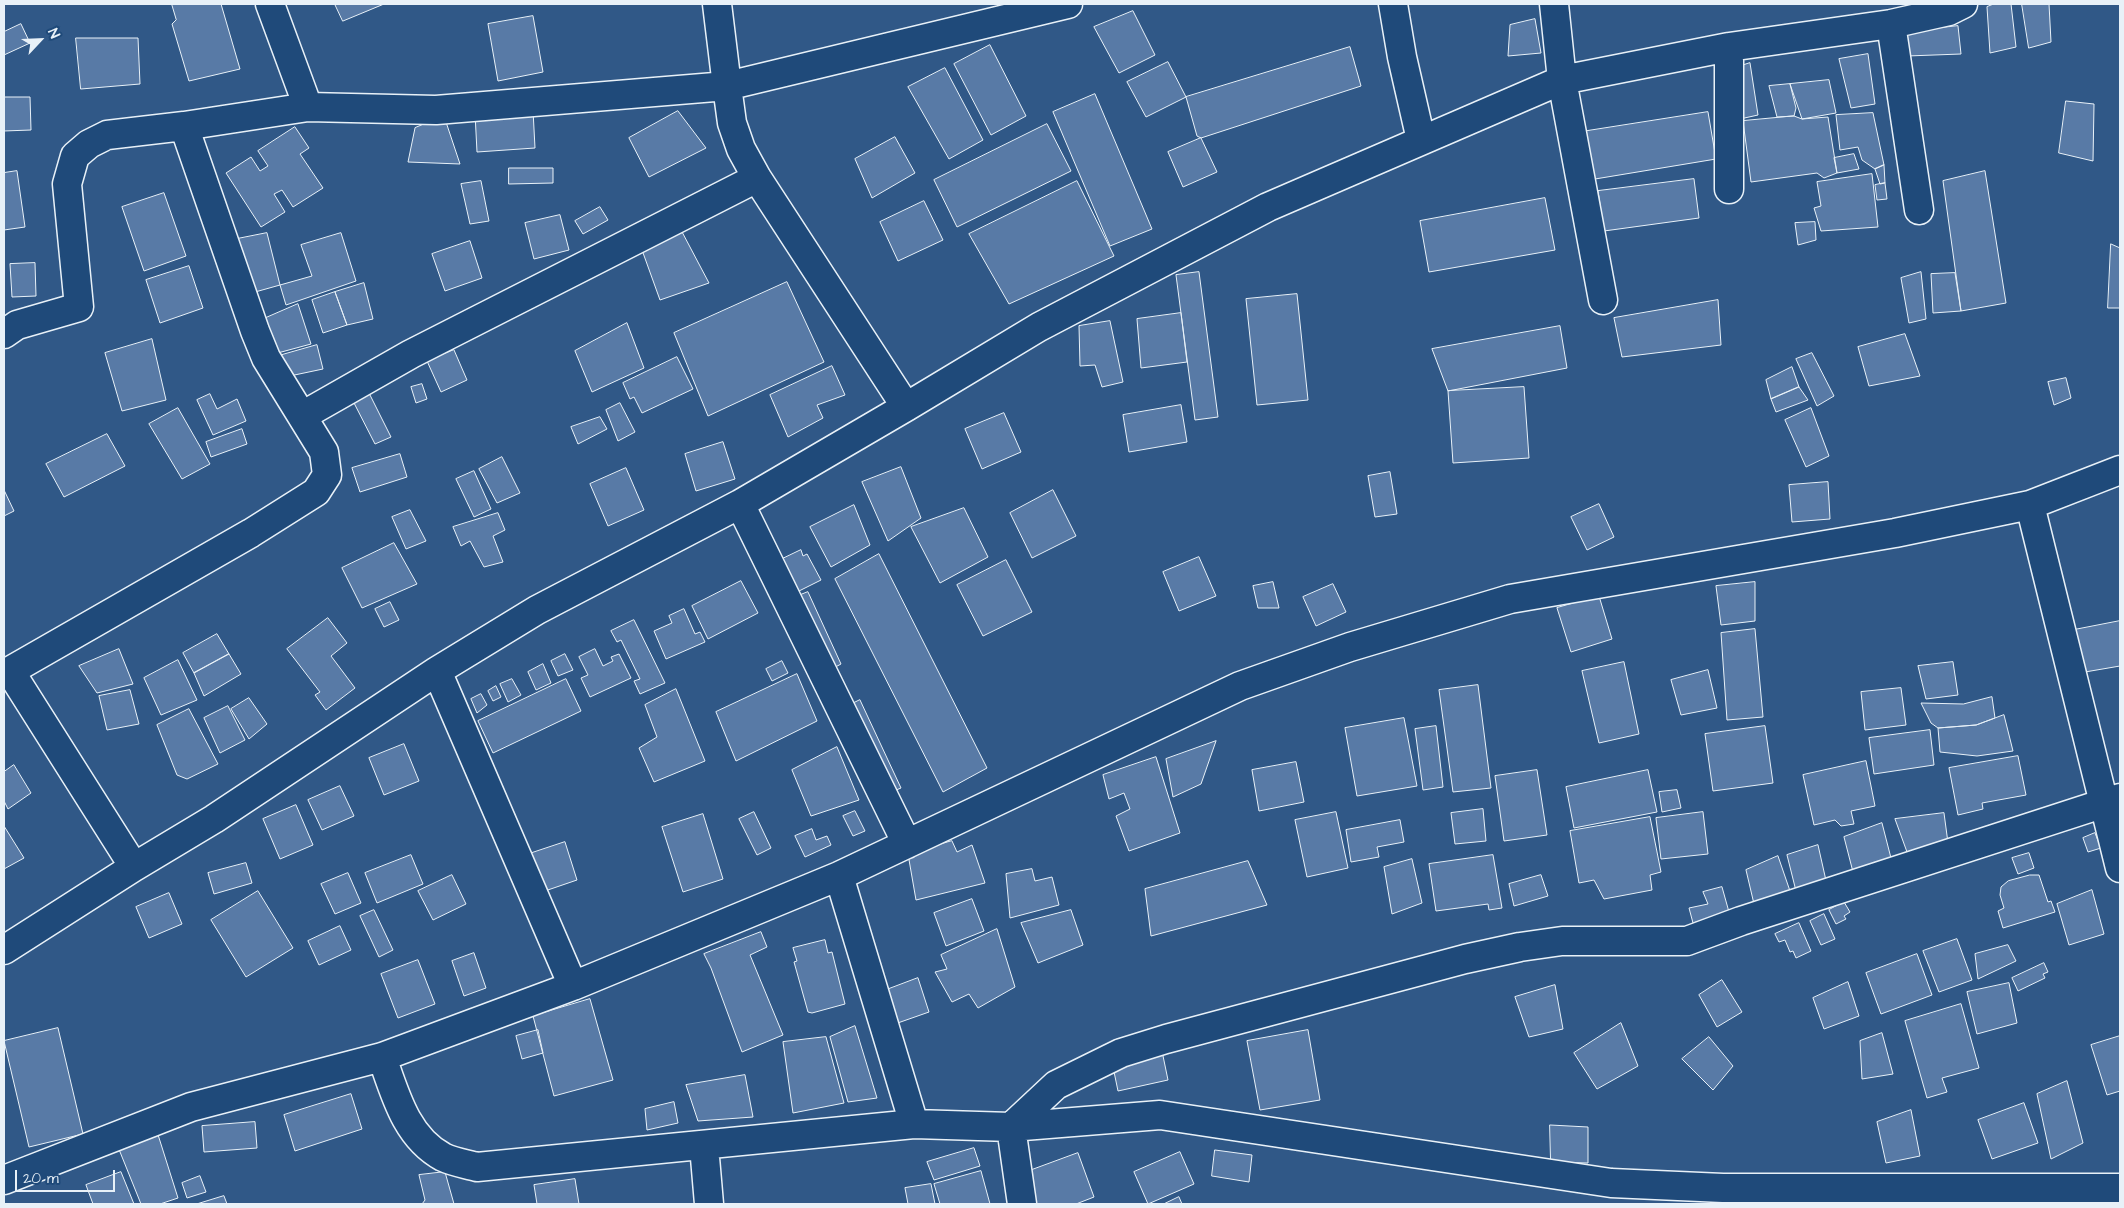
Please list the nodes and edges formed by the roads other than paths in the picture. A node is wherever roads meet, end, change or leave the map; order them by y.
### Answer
1 (270, 4) edge
2 (718, 4) edge
3 (1068, 4) edge
4 (1393, 4) edge
5 (1554, 4) edge
6 (1963, 4) edge
7 (1891, 24) junction
8 (1729, 47) junction
9 (1562, 80) junction
10 (727, 86) junction
11 (308, 107) junction
12 (184, 126) junction
13 (1421, 140) junction
14 (757, 178) junction
15 (1729, 189) dead end
16 (1919, 210) dead end
17 (1603, 300) dead end
18 (4, 334) edge
19 (906, 407) junction
20 (302, 416) junction
21 (2120, 470) edge
22 (740, 504) junction
23 (2030, 505) junction
24 (437, 671) junction
25 (7, 672) edge
26 (2112, 801) edge
27 (907, 844) junction
28 (134, 868) junction
29 (2120, 868) edge
30 (839, 876) junction
31 (4, 950) edge
32 (573, 986) junction
33 (382, 1057) junction
34 (914, 1124) junction
35 (1011, 1127) junction
36 (704, 1146) junction
37 (4, 1180) edge
38 (2120, 1188) edge
39 (1723, 1196) edge
40 (709, 1204) edge
41 (1022, 1204) edge

1 - 11 street
2 - 10 street
3 - 10 street
4 - 13 street
5 - 9 street
6 - 7 street
7 - 8 street
7 - 16 street
8 - 9 street
8 - 15 street
9 - 13 street
9 - 17 street
10 - 11 street
10 - 14 street
11 - 12 street
12 - 18 street
12 - 20 street
13 - 19 street
14 - 19 street
14 - 20 street
19 - 22 street
20 - 25 street
21 - 23 street
22 - 24 street
22 - 27 street
23 - 26 street
23 - 27 street
24 - 28 street
24 - 32 street
25 - 28 street
26 - 29 street
26 - 35 street
27 - 30 street
28 - 31 street
30 - 32 street
30 - 34 street
32 - 33 street
33 - 36 street
33 - 37 street
34 - 35 street
34 - 36 street
35 - 39 street
35 - 41 street
36 - 40 street
38 - 39 street

